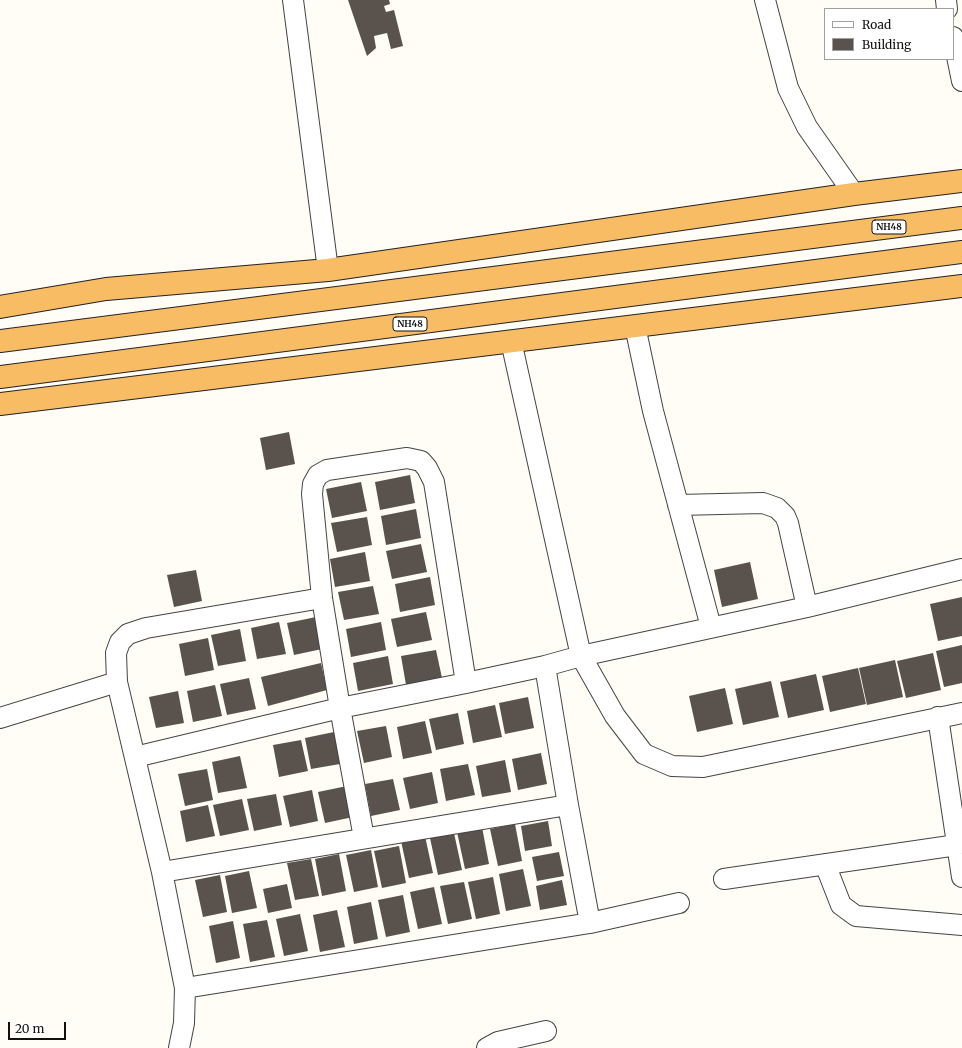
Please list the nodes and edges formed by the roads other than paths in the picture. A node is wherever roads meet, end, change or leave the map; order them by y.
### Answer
1 (293, 0) edge
2 (765, 0) edge
3 (954, 42) edge
4 (962, 81) edge
5 (962, 181) edge
6 (854, 194) junction
7 (962, 218) edge
8 (962, 252) edge
9 (328, 270) junction
10 (962, 286) edge
11 (0, 307) edge
12 (635, 326) junction
13 (0, 341) edge
14 (511, 341) junction
15 (0, 377) edge
16 (0, 404) edge
17 (678, 505) junction
18 (962, 569) edge
19 (322, 598) junction
20 (807, 607) junction
21 (710, 627) junction
22 (581, 656) junction
23 (545, 666) junction
24 (117, 682) junction
25 (466, 683) junction
26 (340, 708) junction
27 (962, 713) edge
28 (938, 717) junction
29 (0, 718) edge
30 (135, 757) junction
31 (568, 805) junction
32 (364, 838) junction
33 (957, 845) junction
34 (825, 864) junction
35 (162, 872) junction
36 (962, 877) edge
37 (724, 879) dead end
38 (679, 903) dead end
39 (590, 923) junction
40 (962, 925) edge
41 (184, 988) junction
42 (546, 1031) dead end
43 (179, 1048) edge
44 (487, 1048) edge

1 - 9 street
2 - 6 street
3 - 4 street
5 - 6 highway
6 - 9 highway
7 - 13 highway, NH48
8 - 15 highway, NH48
9 - 11 highway
10 - 12 highway
12 - 14 highway
12 - 17 street
14 - 16 highway
14 - 22 street
17 - 20 street
17 - 21 street
18 - 20 street
19 - 24 street
19 - 25 street
19 - 26 street
20 - 21 street
21 - 22 street
22 - 23 street
22 - 28 street
23 - 25 street
23 - 31 street
24 - 29 street
24 - 30 street
25 - 26 street
26 - 30 street
26 - 32 street
27 - 28 street
28 - 33 street
30 - 35 street
31 - 32 street
31 - 39 street
32 - 35 street
33 - 34 street
33 - 36 street
34 - 37 street
34 - 40 street
35 - 41 street
38 - 39 street
39 - 41 street
41 - 43 street
42 - 44 street

